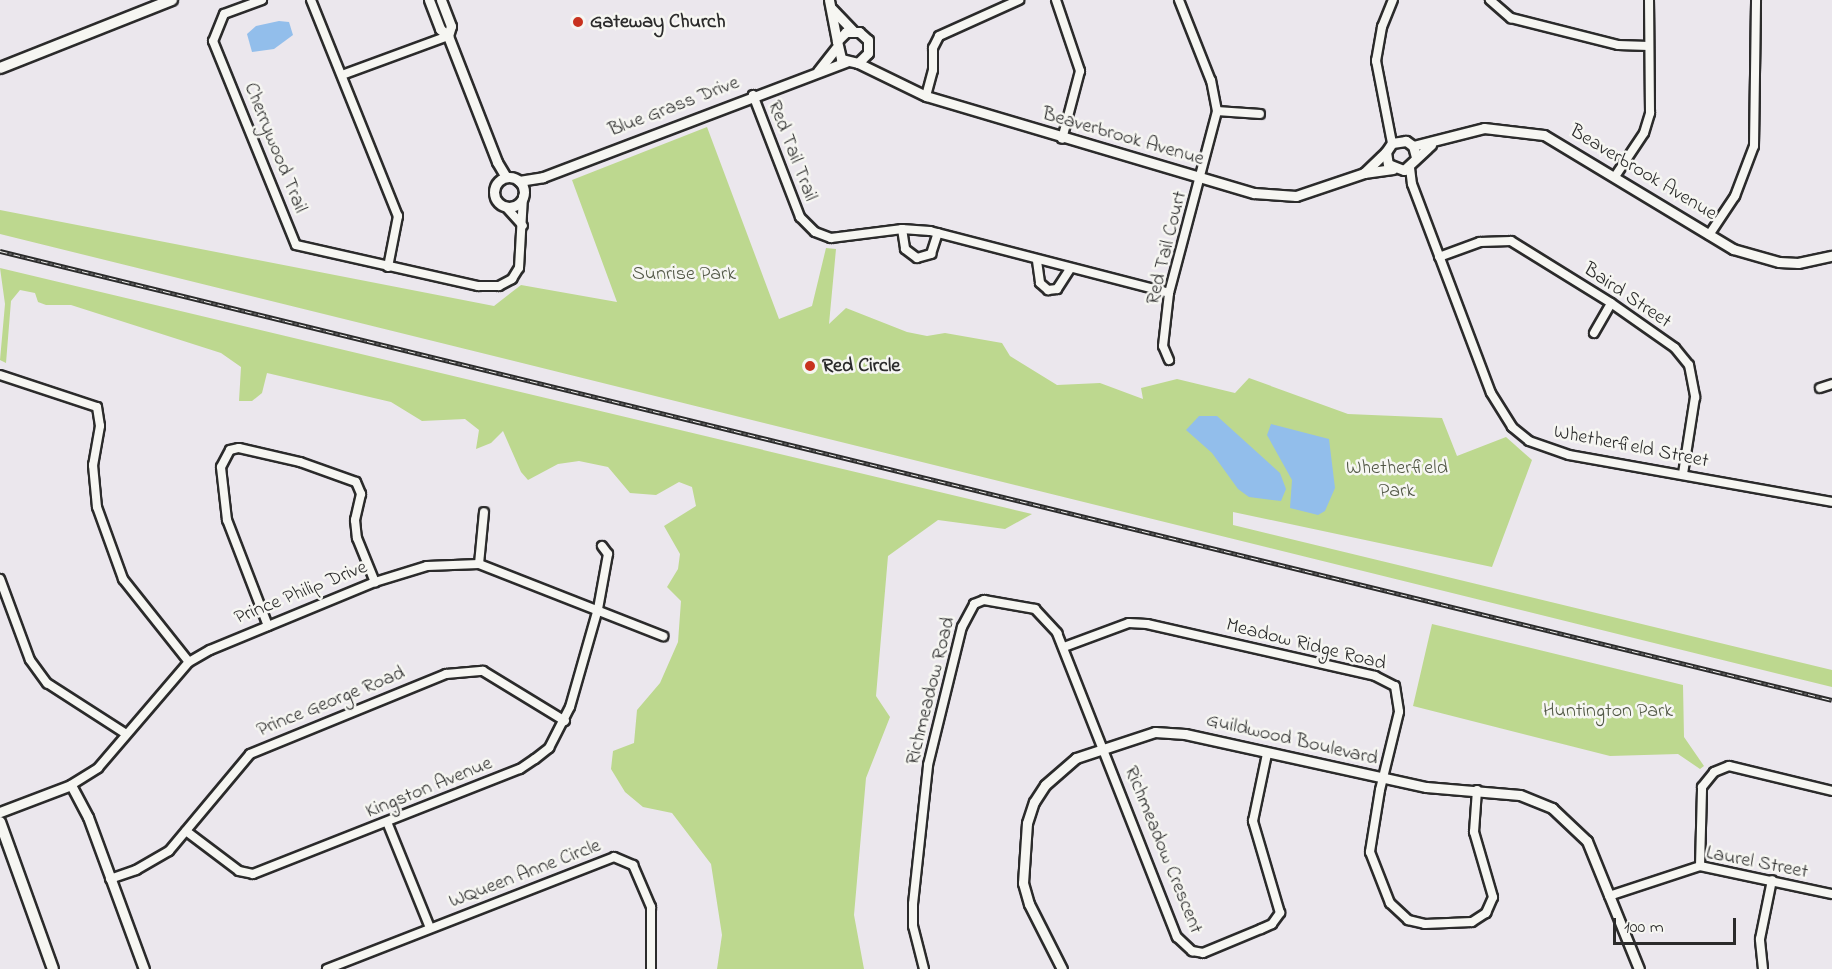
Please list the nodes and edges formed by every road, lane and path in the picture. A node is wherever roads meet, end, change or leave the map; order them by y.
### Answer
1 (172, 0) edge
2 (262, 0) edge
3 (311, 0) edge
4 (429, 0) edge
5 (441, 0) edge
6 (1019, 0) edge
7 (1056, 0) edge
8 (1179, 0) edge
9 (1393, 0) edge
10 (1490, 0) edge
11 (1649, 0) edge
12 (1756, 0) edge
13 (830, 4) edge
14 (853, 31) junction
15 (448, 36) junction
16 (837, 45) junction
17 (1649, 46) junction
18 (868, 53) junction
19 (846, 62) junction
20 (858, 63) junction
21 (0, 68) edge
22 (818, 71) junction
23 (876, 72) junction
24 (342, 75) junction
25 (753, 95) junction
26 (926, 96) junction
27 (1217, 111) junction
28 (1260, 114) dead end
29 (1391, 127) junction
30 (1062, 139) junction
31 (1392, 143) junction
32 (1409, 144) junction
33 (1432, 144) junction
34 (1386, 152) junction
35 (1416, 157) junction
36 (1410, 168) junction
37 (1396, 170) junction
38 (1364, 173) junction
39 (1616, 175) junction
40 (543, 177) junction
41 (1201, 178) junction
42 (502, 179) junction
43 (519, 181) junction
44 (1412, 184) junction
45 (524, 195) junction
46 (506, 207) junction
47 (524, 226) junction
48 (902, 229) junction
49 (938, 233) junction
50 (1709, 235) junction
51 (1832, 256) edge
52 (1439, 257) junction
53 (1037, 261) junction
54 (388, 267) junction
55 (1070, 269) junction
56 (1169, 293) junction
57 (1611, 303) junction
58 (1594, 333) dead end
59 (1169, 360) dead end
60 (0, 375) edge
61 (1832, 384) edge
62 (1820, 388) dead end
63 (1683, 474) junction
64 (1832, 502) edge
65 (484, 512) dead end
66 (602, 546) dead end
67 (479, 564) junction
68 (0, 579) edge
69 (375, 582) junction
70 (598, 609) junction
71 (268, 626) junction
72 (663, 636) dead end
73 (1064, 647) junction
74 (189, 662) junction
75 (565, 721) junction
76 (126, 734) junction
77 (1103, 747) junction
78 (1267, 754) junction
79 (1383, 780) junction
80 (71, 785) junction
81 (1477, 790) junction
82 (1832, 791) edge
83 (0, 812) edge
84 (0, 822) edge
85 (387, 822) junction
86 (186, 831) junction
87 (1700, 866) junction
88 (110, 879) junction
89 (1772, 880) junction
90 (1832, 894) edge
91 (1609, 896) junction
92 (430, 928) junction
93 (53, 969) edge
94 (144, 969) edge
95 (327, 969) edge
96 (651, 969) edge
97 (924, 969) edge
98 (1062, 969) edge
99 (1639, 969) edge
100 (1763, 969) edge

1 - 21 main road
2 - 54 street, Cherrywood Trail
3 - 24 street
4 - 15 street
5 - 15 street
6 - 26 street
7 - 30 street
8 - 27 street
9 - 29 street
10 - 17 street
11 - 17 street
12 - 50 street
13 - 14 street
13 - 16 street
14 - 16 street
14 - 18 street
15 - 24 street
15 - 42 street
16 - 19 street
16 - 22 street
17 - 39 street
18 - 20 street
18 - 23 street
19 - 20 street
19 - 22 street, Blue Grass Drive
20 - 23 street, Beaverbrook Avenue
22 - 25 street, Blue Grass Drive
23 - 26 street, Beaverbrook Avenue
24 - 54 street
25 - 40 street, Blue Grass Drive
25 - 48 street, Red Tail Trail
26 - 30 street, Beaverbrook Avenue
27 - 28 street
27 - 41 street, Red Tail Court
29 - 31 street
29 - 32 street
30 - 41 street, Beaverbrook Avenue
31 - 32 street
31 - 34 street
32 - 33 street, Beaverbrook Avenue
32 - 35 street
33 - 35 street, Beaverbrook Avenue
33 - 39 street, Beaverbrook Avenue
34 - 37 street
34 - 38 street, Beaverbrook Avenue
35 - 36 street
36 - 37 street
36 - 44 street, Whetherfield Street
37 - 38 street, Beaverbrook Avenue
37 - 44 street, Whetherfield Street
38 - 41 street, Beaverbrook Avenue
39 - 50 street, Beaverbrook Avenue
40 - 43 street, Blue Grass Drive
40 - 45 street, Blue Grass Drive
41 - 56 street, Red Tail Court
42 - 43 street
42 - 46 street
43 - 45 street
44 - 52 street, Whetherfield Street
45 - 46 street
45 - 47 street, Cherrywood Trail
46 - 47 street
47 - 54 street, Cherrywood Trail
48 - 49 street, Red Tail Trail
48 - 49 street
49 - 53 street, Red Tail Trail
50 - 51 street, Beaverbrook Avenue
52 - 57 street, Baird Street
52 - 63 street, Whetherfield Street
53 - 55 street, Red Tail Trail
53 - 55 street
55 - 56 street, Red Tail Trail
56 - 59 street, Red Tail Court
57 - 58 street
57 - 63 street, Baird Street
60 - 74 street
61 - 62 street
63 - 64 street, Whetherfield Street
65 - 67 street
66 - 70 street, Kingston Avenue
67 - 69 street, Prince Philip Drive
67 - 70 street, Prince Philip Drive
68 - 76 street
69 - 71 street, Prince Philip Drive
69 - 71 street
70 - 72 street, Prince Philip Drive
70 - 75 street, Kingston Avenue
71 - 74 street, Prince Philip Drive
73 - 77 street, Richmeadow Road
73 - 79 street, Meadow Ridge Road
73 - 97 street, Richmeadow Road
74 - 76 street, Prince Philip Drive
75 - 85 street, Kingston Avenue
75 - 86 street, Prince George Road
76 - 80 street, Prince Philip Drive
77 - 78 street, Guildwood Boulevard
77 - 78 street, Richmeadow Crescent
77 - 98 street, Guildwood Boulevard
78 - 79 street, Guildwood Boulevard
79 - 81 street, Guildwood Boulevard
79 - 81 street, Meadow Ridge Road
80 - 83 street, Prince Philip Drive
80 - 88 street
81 - 91 street, Guildwood Boulevard
82 - 87 street
84 - 93 main road
85 - 86 street, Kingston Avenue
85 - 92 street
86 - 88 street, Prince George Road
87 - 89 street, Laurel Street
87 - 91 street, Laurel Street
88 - 94 street
89 - 90 street, Laurel Street
89 - 100 street
91 - 99 street, Guildwood Boulevard
92 - 95 street, WQueen Anne Circle
92 - 96 street, WQueen Anne Circle

